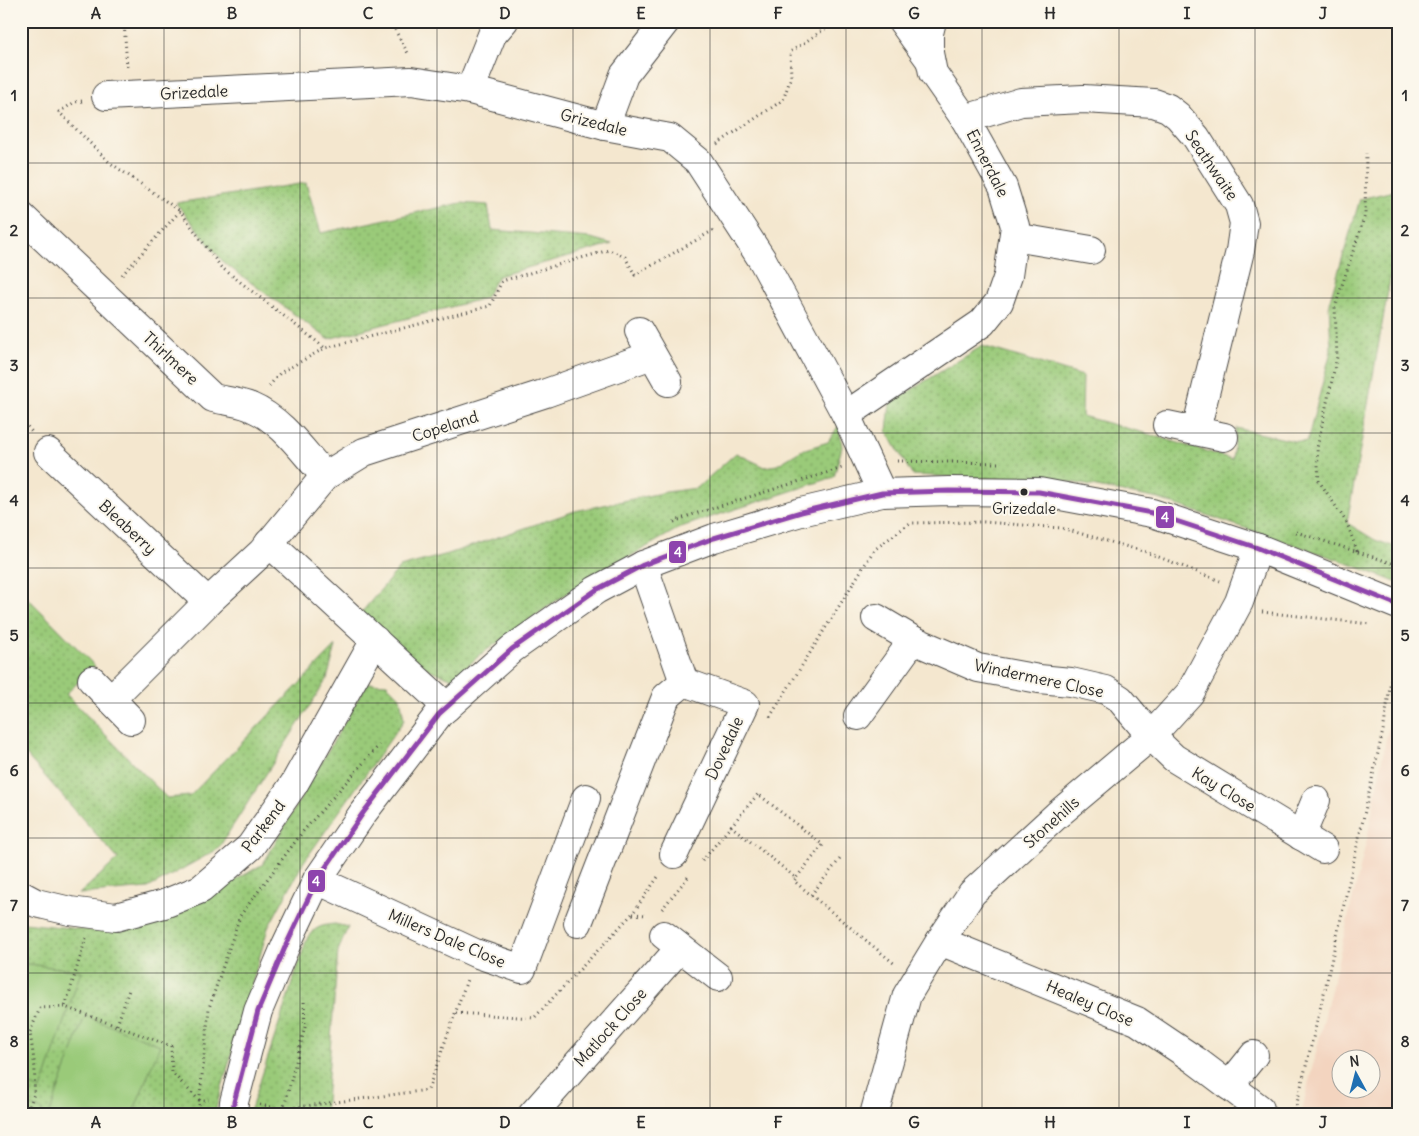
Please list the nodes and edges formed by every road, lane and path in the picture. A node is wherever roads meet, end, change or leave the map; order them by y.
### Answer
1 (124, 21) edge
2 (504, 21) edge
3 (666, 21) edge
4 (837, 21) edge
5 (902, 21) edge
6 (932, 21) edge
7 (930, 60) junction
8 (470, 90) junction
9 (117, 95) junction
10 (965, 119) junction
11 (605, 126) junction
12 (1366, 153) dead end
13 (695, 159) junction
14 (180, 211) junction
15 (736, 217) junction
16 (23, 221) edge
17 (1014, 237) junction
18 (1091, 250) dead end
19 (104, 295) junction
20 (639, 331) dead end
21 (324, 348) junction
22 (652, 356) junction
23 (668, 382) dead end
24 (249, 406) junction
25 (846, 415) junction
26 (1167, 425) dead end
27 (1196, 430) junction
28 (1224, 437) dead end
29 (48, 452) dead end
30 (325, 476) junction
31 (882, 493) junction
32 (269, 544) junction
33 (1258, 548) junction
34 (1357, 552) dead end
35 (643, 565) junction
36 (1240, 598) junction
37 (208, 602) junction
38 (1398, 605) edge
39 (876, 618) dead end
40 (1379, 625) dead end
41 (1398, 630) edge
42 (374, 640) junction
43 (913, 640) junction
44 (92, 680) dead end
45 (684, 682) junction
46 (111, 699) junction
47 (446, 707) junction
48 (858, 716) dead end
49 (769, 718) dead end
50 (131, 720) dead end
51 (1150, 736) junction
52 (586, 798) dead end
53 (1316, 800) dead end
54 (731, 826) junction
55 (840, 859) dead end
56 (684, 862) junction
57 (700, 863) dead end
58 (796, 878) junction
59 (317, 880) junction
60 (21, 895) edge
61 (811, 895) junction
62 (93, 914) junction
63 (578, 923) dead end
64 (667, 933) junction
65 (940, 940) junction
66 (718, 977) dead end
67 (467, 981) dead end
68 (915, 981) junction
69 (129, 990) dead end
70 (304, 1000) dead end
71 (65, 1007) junction
72 (456, 1013) junction
73 (117, 1025) junction
74 (1254, 1055) dead end
75 (1229, 1086) junction
76 (234, 1108) edge
77 (282, 1109) junction
78 (1260, 1109) dead end
79 (541, 1112) edge
80 (26, 1115) edge
81 (282, 1115) edge
82 (874, 1115) edge
83 (1294, 1115) edge

1 - 9 path
2 - 8 street
3 - 11 street
4 - 13 path
5 - 7 street
6 - 7 street, Ennerdale
7 - 10 street, Ennerdale
8 - 9 street, Grizedale
8 - 11 street, Grizedale
9 - 14 path
10 - 17 street, Ennerdale
10 - 27 street, Seathwaite
11 - 13 street, Grizedale
12 - 34 path
13 - 15 street, Grizedale
14 - 19 path
14 - 21 path
15 - 21 path
15 - 25 street, Grizedale
16 - 19 street, Thirlmere
17 - 18 street
17 - 25 street, Ennerdale
19 - 24 street, Thirlmere
20 - 22 street
21 - 24 path
22 - 23 street
22 - 30 street, Copeland
24 - 30 street, Thirlmere
25 - 31 street, Grizedale
26 - 27 street
27 - 28 street
29 - 37 street, Bleaberry
30 - 32 street, Copeland
31 - 33 street
31 - 35 street
32 - 37 street, Copeland
32 - 42 street
33 - 36 street, Stonehills
33 - 38 street
35 - 45 street
35 - 47 street
36 - 40 path
36 - 49 path
36 - 51 street, Stonehills
37 - 46 street, Copeland
39 - 43 street, Windermere Close
41 - 83 path
42 - 47 street
42 - 62 street, Parkend
43 - 48 street
43 - 51 street, Windermere Close
44 - 46 street
45 - 56 street, Dovedale
45 - 63 street
46 - 50 street
47 - 59 street
51 - 53 street, Kay Close
51 - 65 street, Stonehills
52 - 59 street, Millers Dale Close
54 - 57 path
54 - 58 path
54 - 58 path
55 - 61 path
56 - 64 path
56 - 72 path
58 - 61 path
59 - 76 street
60 - 62 street, Parkend
61 - 68 path
62 - 71 path
64 - 66 street
64 - 79 street, Matlock Close
65 - 68 street, Stonehills
65 - 75 street, Healey Close
67 - 72 path
68 - 82 street, Stonehills
69 - 73 path
70 - 77 path
71 - 73 path
71 - 80 path
72 - 77 path
73 - 76 path
74 - 75 street
75 - 78 street, Healey Close
76 - 77 path
77 - 81 path

